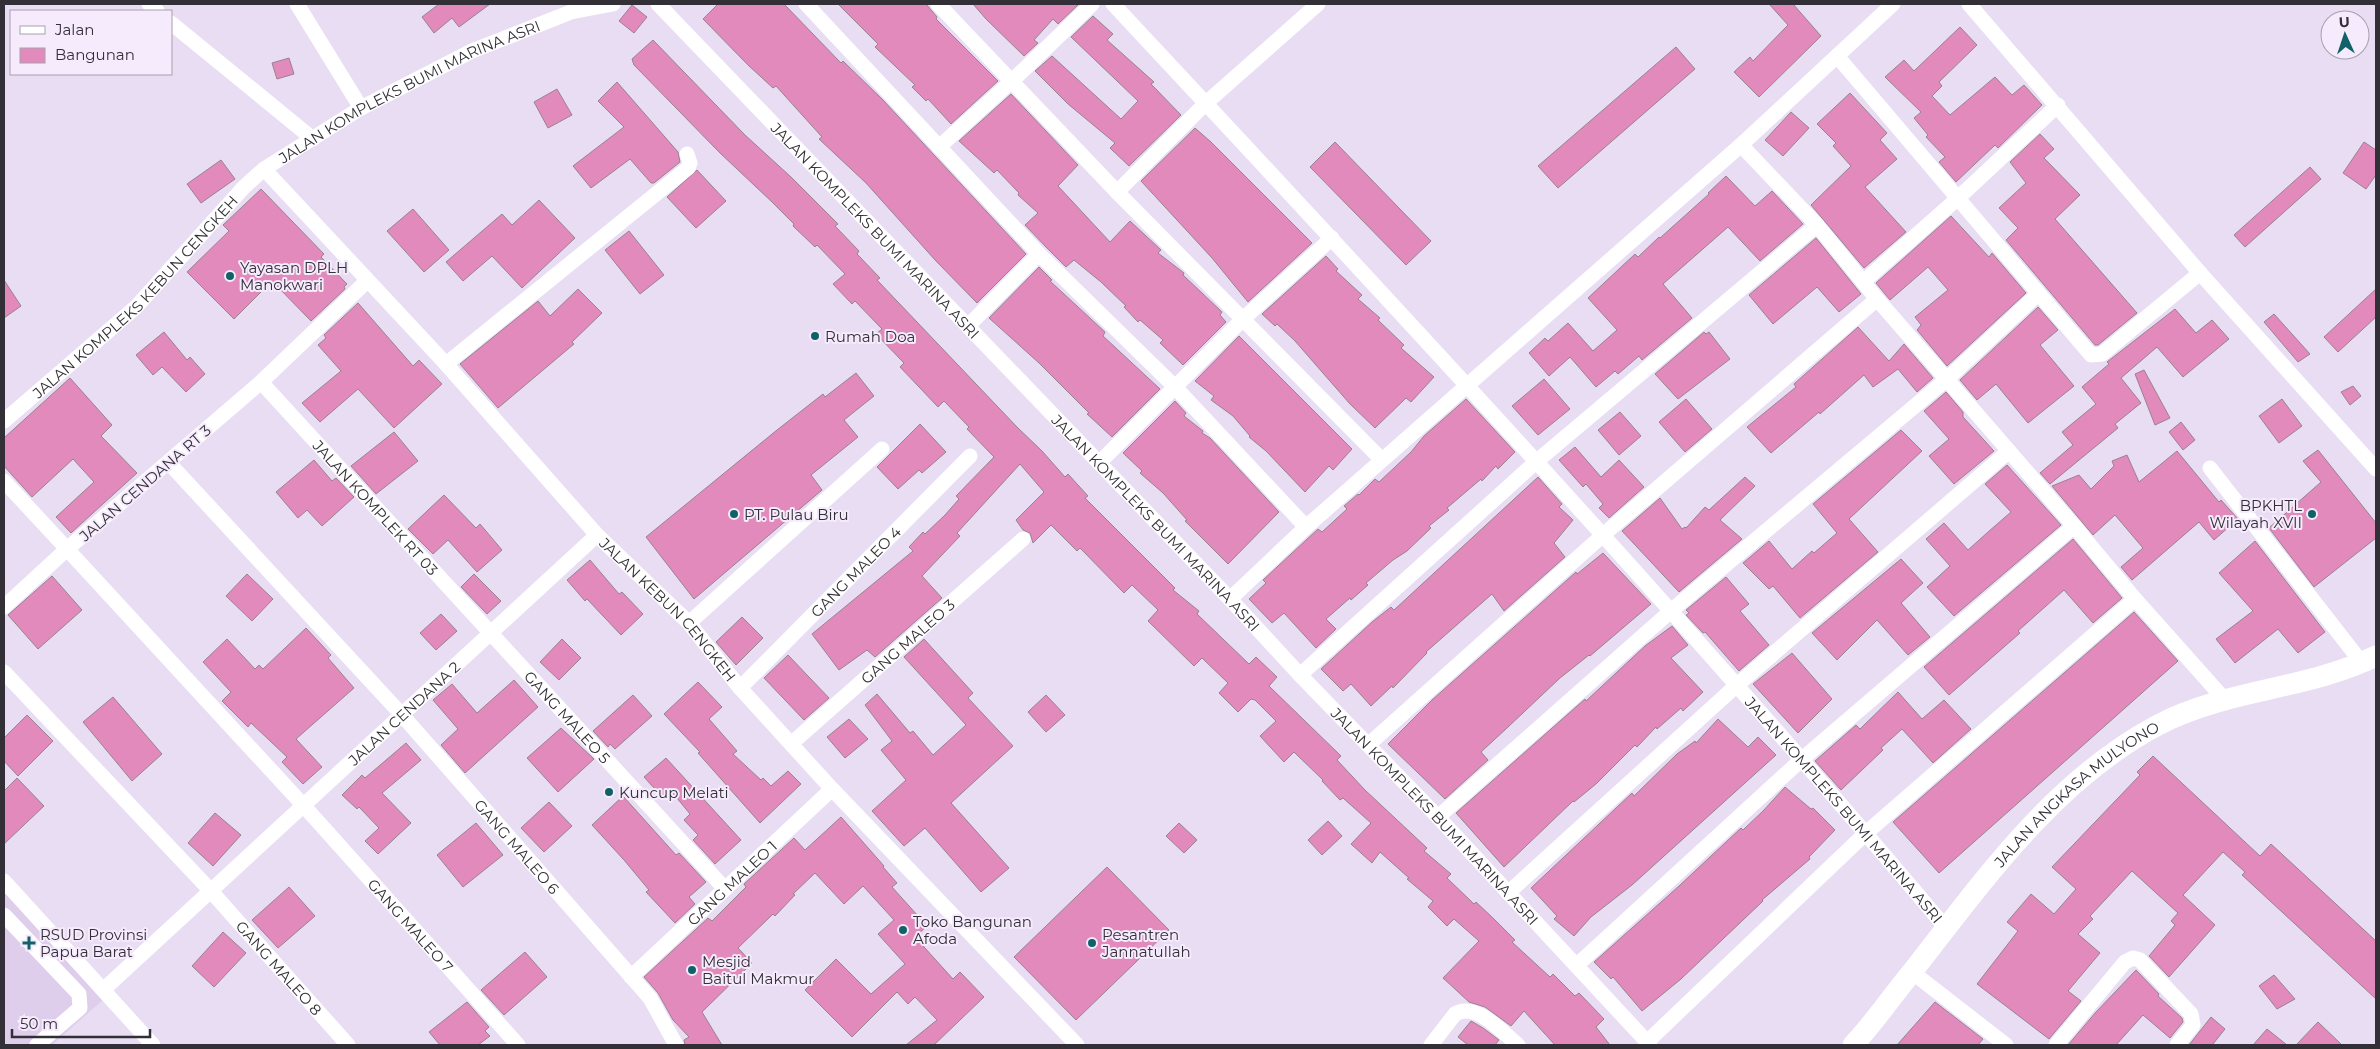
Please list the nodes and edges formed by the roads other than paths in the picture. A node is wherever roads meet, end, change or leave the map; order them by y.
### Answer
1 (297, 4) edge
2 (613, 4) edge
3 (658, 4) edge
4 (806, 4) edge
5 (938, 4) edge
6 (1092, 4) edge
7 (1113, 4) edge
8 (1318, 4) edge
9 (1893, 4) edge
10 (1969, 4) edge
11 (172, 24) edge
12 (1837, 56) junction
13 (1013, 80) junction
14 (1206, 103) junction
15 (2058, 106) junction
16 (361, 108) junction
17 (313, 139) junction
18 (1741, 145) junction
19 (939, 147) junction
20 (687, 154) dead end
21 (264, 169) junction
22 (1117, 192) junction
23 (1957, 199) junction
24 (1817, 225) junction
25 (1332, 238) junction
26 (1039, 254) junction
27 (2200, 273) junction
28 (368, 281) junction
29 (1863, 282) junction
30 (2038, 294) junction
31 (1877, 299) junction
32 (1243, 319) junction
33 (968, 325) junction
34 (446, 364) junction
35 (1947, 379) junction
36 (261, 382) junction
37 (1468, 385) junction
38 (1174, 386) junction
39 (4, 421) edge
40 (882, 450) dead end
41 (2009, 451) junction
42 (970, 456) dead end
43 (1382, 460) junction
44 (1537, 461) junction
45 (169, 462) junction
46 (1099, 463) junction
47 (2210, 468) dead end
48 (2376, 469) edge
49 (4, 481) edge
50 (1306, 526) junction
51 (2074, 526) junction
52 (597, 535) junction
53 (1603, 535) junction
54 (1023, 539) dead end
55 (67, 549) junction
56 (1230, 598) junction
57 (2135, 599) junction
58 (4, 607) edge
59 (1672, 610) junction
60 (690, 623) junction
61 (492, 632) junction
62 (2369, 659) edge
63 (4, 672) edge
64 (1300, 675) junction
65 (1737, 685) junction
66 (740, 688) junction
67 (2225, 700) junction
68 (402, 715) junction
69 (792, 743) junction
70 (1368, 745) junction
71 (1801, 760) junction
72 (832, 789) junction
73 (304, 806) junction
74 (1438, 816) junction
75 (1866, 833) junction
76 (4, 881) edge
77 (725, 889) junction
78 (210, 890) junction
79 (1508, 893) junction
80 (4, 915) edge
81 (1946, 928) junction
82 (1577, 965) junction
83 (1912, 972) junction
84 (631, 977) junction
85 (103, 990) junction
86 (1990, 1040) edge
87 (1648, 1044) edge
88 (37, 1045) edge
89 (153, 1045) edge
90 (348, 1045) edge
91 (518, 1045) edge
92 (676, 1045) edge
93 (1077, 1045) edge
94 (1431, 1045) edge
95 (1518, 1045) edge
96 (1853, 1045) edge
97 (2006, 1045) edge
98 (2056, 1045) edge
99 (2177, 1045) edge

1 - 16 street
2 - 16 street, JALAN KOMPLEKS BUMI MARINA ASRI
3 - 33 street, JALAN KOMPLEKS BUMI MARINA ASRI
4 - 19 street
5 - 13 street
6 - 13 street
7 - 14 street, JALAN KOMPLEKS BUMI MARINA ASRI
8 - 14 street
9 - 12 street
10 - 15 street
11 - 17 street
12 - 18 street
12 - 23 street
13 - 19 street
13 - 22 street
14 - 22 street
14 - 25 street, JALAN KOMPLEKS BUMI MARINA ASRI
15 - 23 street
15 - 27 street
16 - 17 street, JALAN KOMPLEKS BUMI MARINA ASRI
17 - 21 street, JALAN KOMPLEKS BUMI MARINA ASRI
18 - 24 street
18 - 37 street
19 - 26 street
20 - 34 street
21 - 28 street, JALAN KEBUN CENGKEH
21 - 39 street, JALAN KOMPLEKS KEBUN CENGKEH
22 - 32 street
23 - 29 street
23 - 30 street
24 - 29 street
24 - 44 street
25 - 32 street
25 - 37 street, JALAN KOMPLEKS BUMI MARINA ASRI
26 - 33 street
26 - 38 street
27 - 30 street
27 - 48 street
28 - 34 street, JALAN KEBUN CENGKEH
28 - 36 street, JALAN CENDANA RT 3
29 - 31 street
30 - 35 street
31 - 35 street
31 - 53 street
32 - 38 street
32 - 43 street
33 - 46 street, JALAN KOMPLEKS BUMI MARINA ASRI
34 - 52 street, JALAN KEBUN CENGKEH
35 - 41 street
35 - 59 street
36 - 45 street, JALAN CENDANA RT 3
36 - 61 street, JALAN KOMPLEK RT 03
37 - 43 street
37 - 44 street, JALAN KOMPLEKS BUMI MARINA ASRI
38 - 46 street
38 - 50 street
40 - 60 street
41 - 51 street
41 - 65 street
42 - 66 street, GANG MALEO 4
43 - 50 street
44 - 53 street, JALAN KOMPLEKS BUMI MARINA ASRI
44 - 64 street
45 - 55 street, JALAN CENDANA RT 3
45 - 68 street
46 - 56 street, JALAN KOMPLEKS BUMI MARINA ASRI
47 - 62 street
49 - 55 street
50 - 56 street
51 - 57 street
51 - 71 street
52 - 60 street, JALAN KEBUN CENGKEH
52 - 61 street, JALAN CENDANA 2
53 - 59 street, JALAN KOMPLEKS BUMI MARINA ASRI
53 - 70 street
54 - 69 street, GANG MALEO 3
55 - 58 street
55 - 73 street, JALAN CENDANA RT 3
56 - 64 street, JALAN KOMPLEKS BUMI MARINA ASRI
57 - 67 street
57 - 75 street
59 - 65 street, JALAN KOMPLEKS BUMI MARINA ASRI
59 - 74 street
60 - 66 street, JALAN KEBUN CENGKEH
61 - 68 street, JALAN CENDANA 2
61 - 77 street, GANG MALEO 5
62 - 67 main road, JALAN ANGKASA MULYONO
63 - 78 street
64 - 70 street, JALAN KOMPLEKS BUMI MARINA ASRI
65 - 71 street, JALAN KOMPLEKS BUMI MARINA ASRI
65 - 79 street
66 - 69 street, JALAN KEBUN CENGKEH
67 - 81 main road, JALAN ANGKASA MULYONO
68 - 73 street, JALAN CENDANA 2
68 - 84 street, GANG MALEO 6
69 - 72 street, JALAN KEBUN CENGKEH
70 - 74 street, JALAN KOMPLEKS BUMI MARINA ASRI
71 - 75 street, JALAN KOMPLEKS BUMI MARINA ASRI
71 - 82 street
72 - 77 street, GANG MALEO 1
72 - 93 street, JALAN KEBUN CENGKEH
73 - 78 street, JALAN CENDANA 2
73 - 91 street, GANG MALEO 7
74 - 79 street, JALAN KOMPLEKS BUMI MARINA ASRI
75 - 81 street, JALAN KOMPLEKS BUMI MARINA ASRI
75 - 87 street
76 - 85 street
77 - 84 street, GANG MALEO 1
78 - 85 street, JALAN CENDANA 2
78 - 90 street, GANG MALEO 8
79 - 82 street, JALAN KOMPLEKS BUMI MARINA ASRI
80 - 88 street
81 - 83 main road, JALAN ANGKASA MULYONO
82 - 87 street, JALAN KOMPLEKS BUMI MARINA ASRI
83 - 86 street
83 - 96 main road, JALAN ANGKASA MULYONO
84 - 92 street, GANG MALEO 6
85 - 89 street
86 - 97 street
94 - 95 street
98 - 99 street

